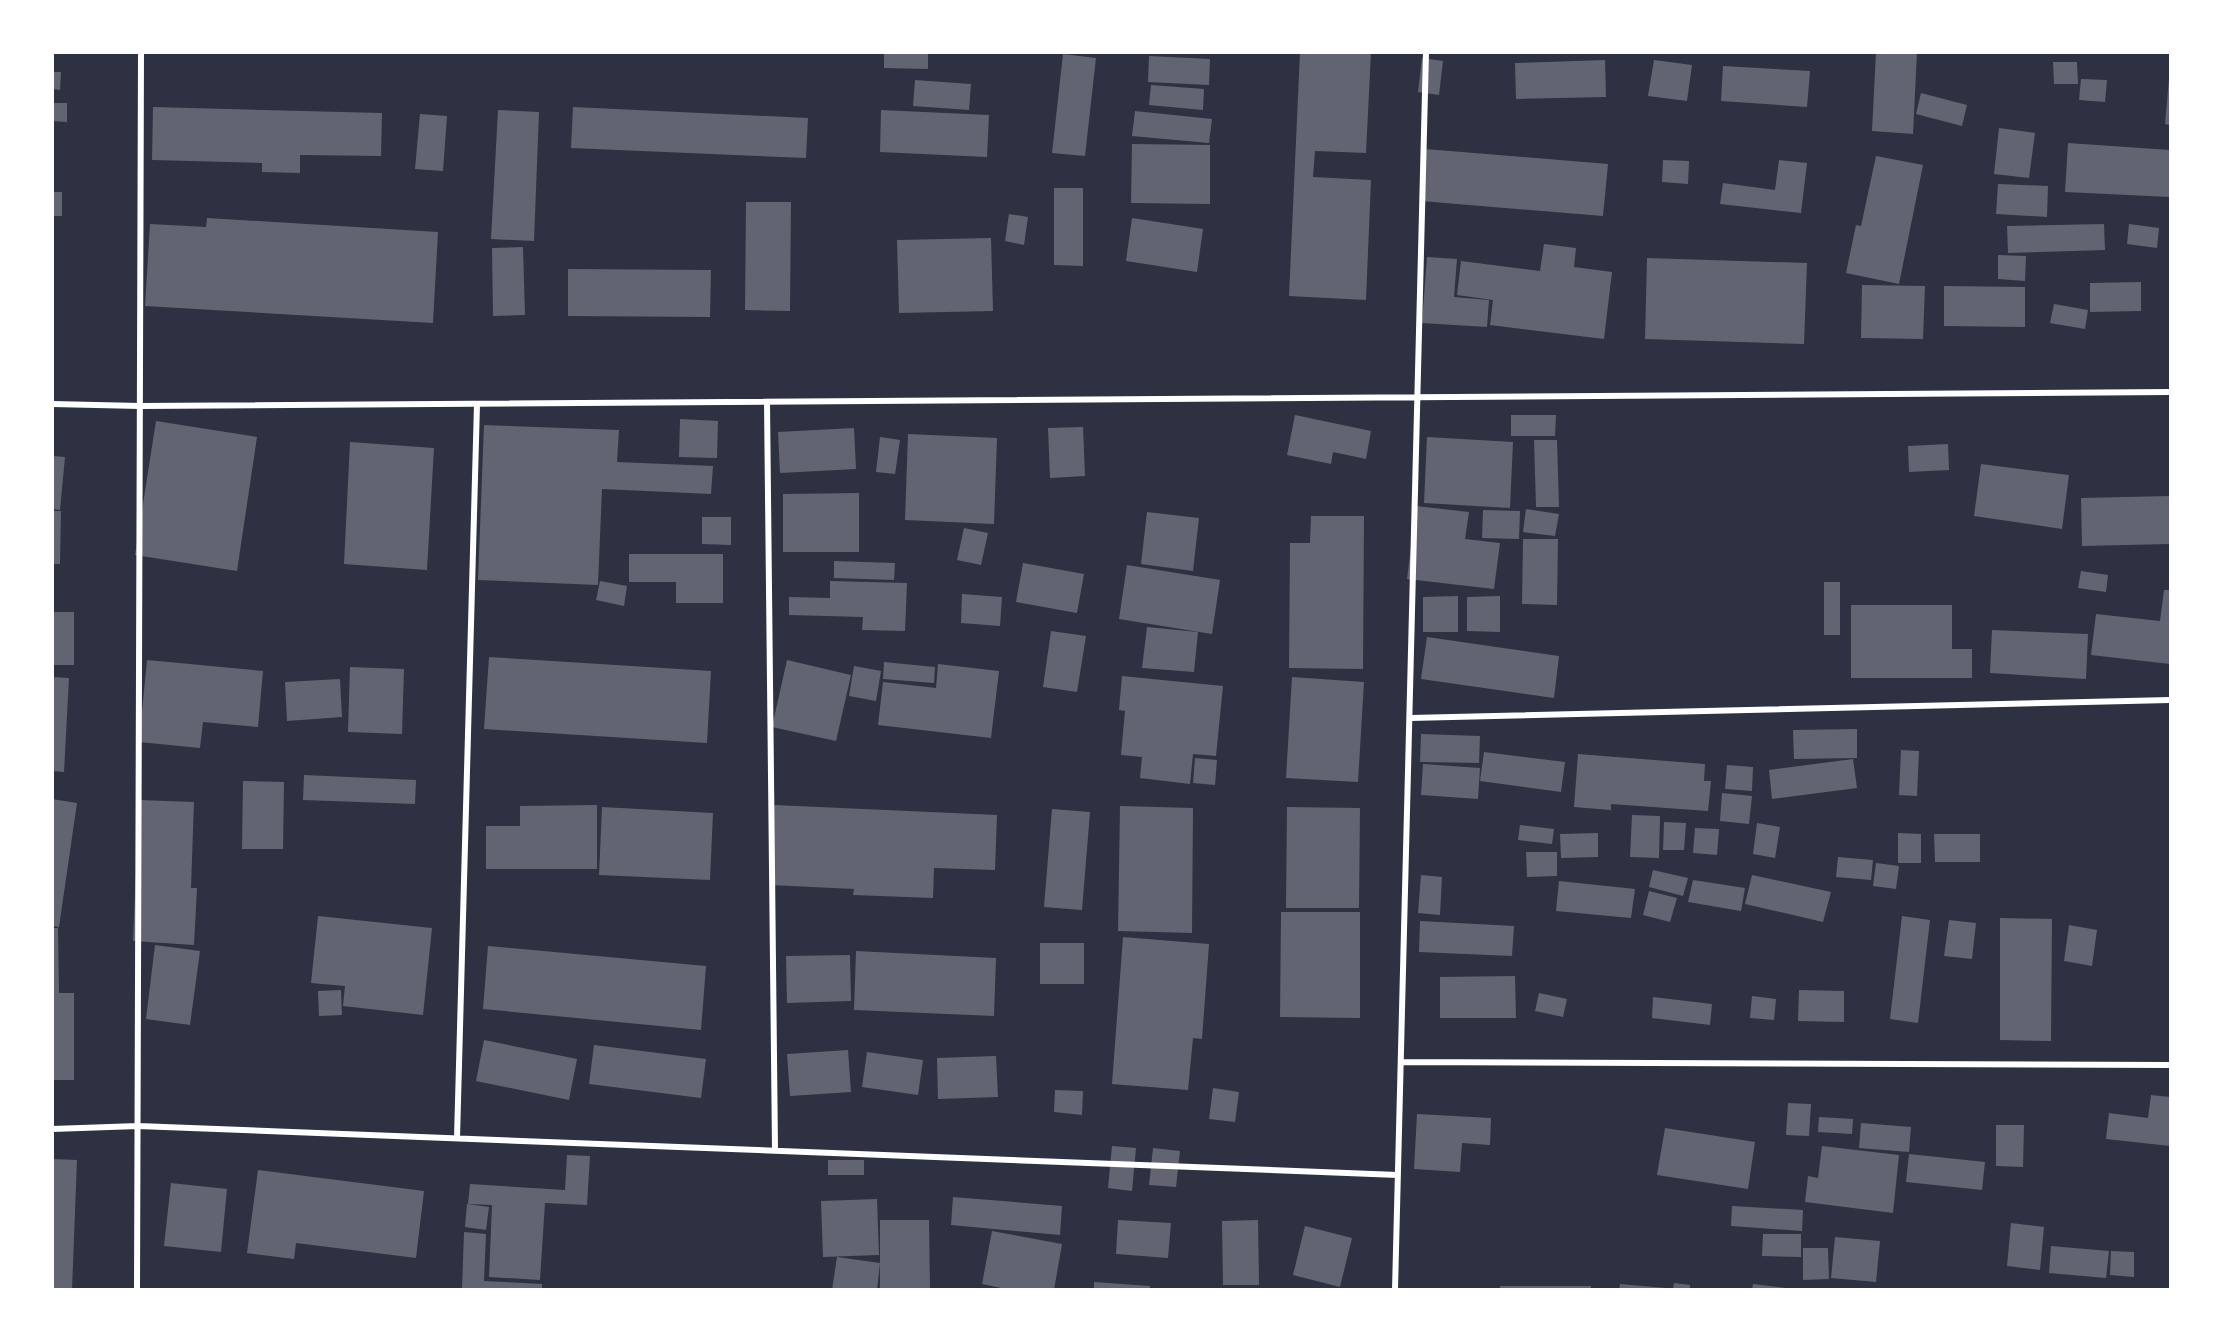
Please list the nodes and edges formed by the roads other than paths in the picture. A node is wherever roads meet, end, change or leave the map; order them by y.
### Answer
1 (141, 52) edge
2 (1426, 52) edge
3 (2170, 392) edge
4 (1417, 397) junction
5 (767, 402) junction
6 (52, 404) edge
7 (477, 404) junction
8 (140, 406) junction
9 (2170, 700) edge
10 (1410, 718) junction
11 (1401, 1062) junction
12 (2170, 1065) edge
13 (138, 1126) junction
14 (52, 1129) edge
15 (457, 1138) junction
16 (775, 1150) junction
17 (1398, 1175) junction
18 (137, 1290) edge
19 (1395, 1290) edge

1 - 8 street
2 - 4 street
3 - 4 street
4 - 5 street
4 - 10 street
5 - 7 street
5 - 16 street
6 - 8 street
7 - 8 street
7 - 15 street
8 - 13 street
9 - 10 street
10 - 11 street
11 - 12 street
11 - 17 street
13 - 14 street
13 - 15 street
13 - 18 street
15 - 16 street
16 - 17 street
17 - 19 street

